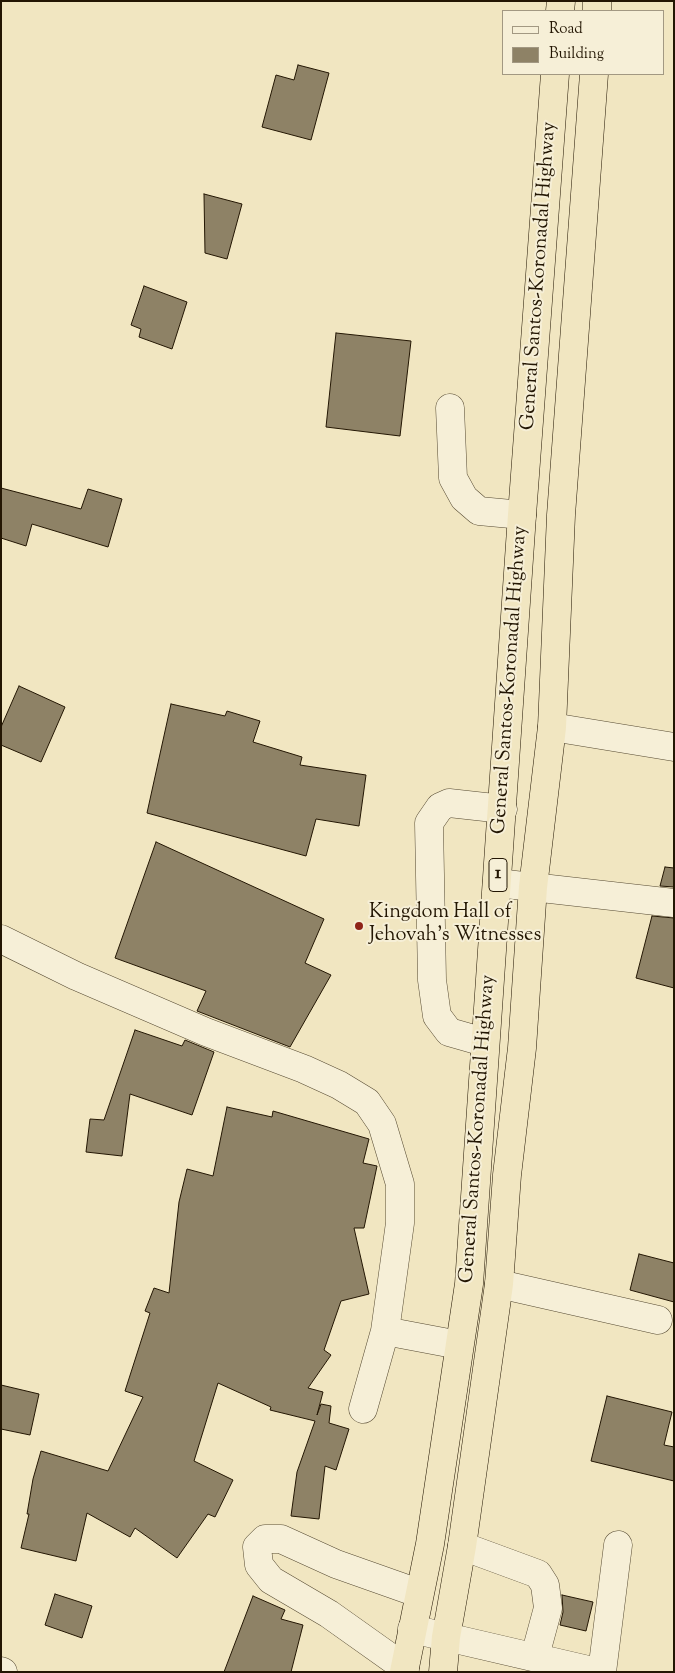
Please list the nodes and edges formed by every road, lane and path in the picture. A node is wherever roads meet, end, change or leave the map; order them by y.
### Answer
1 (555, 75) edge
2 (594, 75) edge
3 (450, 408) dead end
4 (522, 514) junction
5 (552, 728) junction
6 (674, 747) edge
7 (503, 809) junction
8 (497, 883) junction
9 (533, 887) junction
10 (674, 903) edge
11 (1, 938) edge
12 (484, 1042) junction
13 (498, 1284) junction
14 (658, 1320) dead end
15 (385, 1330) junction
16 (459, 1344) junction
17 (363, 1409) dead end
18 (618, 1545) dead end
19 (462, 1546) junction
20 (418, 1593) junction
21 (412, 1629) junction
22 (446, 1637) junction
23 (536, 1656) junction
24 (405, 1670) edge
25 (443, 1672) edge
26 (597, 1672) edge
27 (602, 1672) edge

1 - 4 highway, General Santos-Koronadal Highway / 1
2 - 5 highway, General Santos-Koronadal Highway / 1
3 - 4 street
4 - 7 highway, General Santos-Koronadal Highway / 1
5 - 6 street
5 - 9 highway, General Santos-Koronadal Highway / 1
7 - 8 highway, General Santos-Koronadal Highway / 1
7 - 12 street
8 - 9 street
8 - 12 highway, General Santos-Koronadal Highway / 1
9 - 10 street
9 - 13 highway, General Santos-Koronadal Highway / 1
11 - 15 street
12 - 16 highway, General Santos-Koronadal Highway / 1
13 - 14 street
13 - 19 highway, General Santos-Koronadal Highway / 1
15 - 16 street
15 - 17 street
16 - 20 highway, General Santos-Koronadal Highway / 1
18 - 27 street
19 - 22 highway, General Santos-Koronadal Highway / 1
19 - 23 street
20 - 21 highway, General Santos-Koronadal Highway / 1
20 - 24 street
21 - 22 street
21 - 24 highway, General Santos-Koronadal Highway / 1
22 - 23 street
22 - 25 highway, General Santos-Koronadal Highway / 1
23 - 26 street

